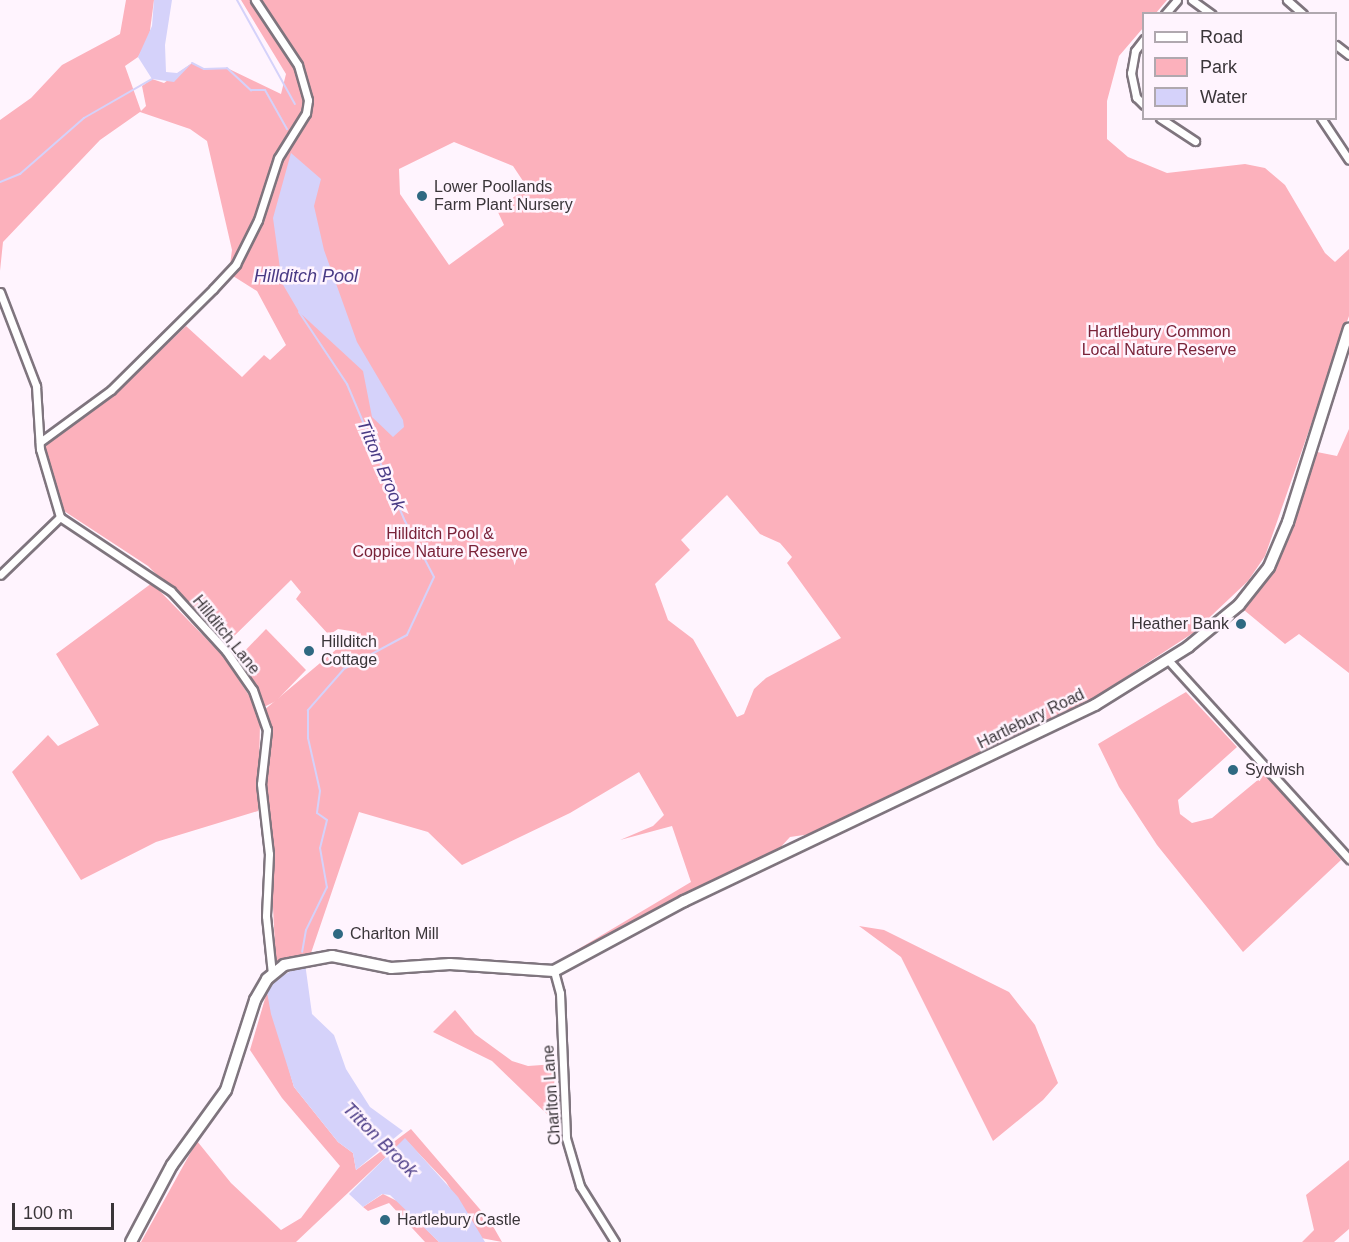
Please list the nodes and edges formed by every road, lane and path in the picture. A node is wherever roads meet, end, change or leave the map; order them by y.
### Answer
1 (255, 0) edge
2 (1177, 0) edge
3 (1192, 0) edge
4 (1287, 0) edge
5 (1167, 12) edge
6 (1208, 12) edge
7 (1301, 12) edge
8 (1142, 40) edge
9 (1142, 104) edge
10 (1163, 120) edge
11 (1322, 120) edge
12 (1193, 129) dead end
13 (1349, 160) edge
14 (0, 292) edge
15 (1349, 328) edge
16 (40, 442) junction
17 (60, 517) junction
18 (0, 575) edge
19 (1169, 661) junction
20 (1349, 859) edge
21 (554, 971) junction
22 (272, 974) junction
23 (131, 1242) edge
24 (615, 1242) edge

1 - 16 street
2 - 5 street
3 - 6 street
4 - 7 street
8 - 9 street
10 - 12 street
11 - 13 street
14 - 16 street
15 - 19 main road, Hartlebury Road
16 - 17 street
17 - 18 street
17 - 22 street, Hillditch Lane
19 - 20 street
19 - 21 main road, Hartlebury Road
21 - 22 main road
21 - 24 street, Charlton Lane
22 - 23 main road

